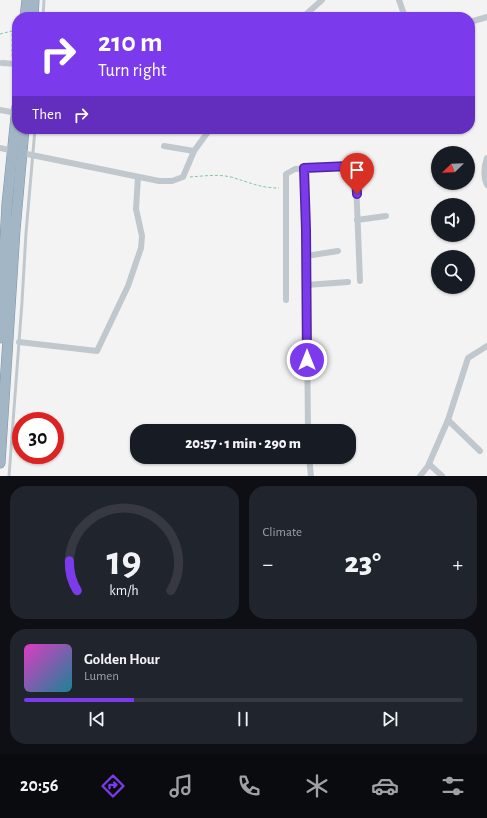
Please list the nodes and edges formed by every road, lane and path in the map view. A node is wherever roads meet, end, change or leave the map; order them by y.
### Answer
1 (27, 0) edge
2 (34, 0) edge
3 (44, 0) edge
4 (311, 0) edge
5 (322, 0) edge
6 (399, 0) edge
7 (315, 7) junction
8 (26, 12) edge
9 (33, 12) edge
10 (43, 12) edge
11 (309, 12) edge
12 (403, 12) edge
13 (487, 17) edge
14 (475, 21) edge
15 (12, 31) edge
16 (0, 34) edge
17 (2, 63) dead end
18 (12, 64) edge
19 (0, 110) edge
20 (12, 110) edge
21 (17, 134) edge
22 (22, 134) edge
23 (35, 134) edge
24 (206, 134) edge
25 (164, 146) dead end
26 (0, 148) edge
27 (194, 151) junction
28 (17, 152) junction
29 (33, 155) junction
30 (487, 158) edge
31 (304, 168) junction
32 (138, 177) junction
33 (183, 177) junction
34 (487, 185) edge
35 (286, 188) junction
36 (386, 216) dead end
37 (358, 220) junction
38 (3, 237) edge
39 (338, 251) dead end
40 (306, 256) junction
41 (360, 281) dead end
42 (348, 282) dead end
43 (306, 285) junction
44 (1, 293) edge
45 (286, 300) dead end
46 (0, 338) edge
47 (19, 342) junction
48 (487, 346) edge
49 (448, 420) junction
50 (308, 424) edge
51 (480, 451) dead end
52 (0, 463) edge
53 (310, 464) edge
54 (429, 464) junction
55 (9, 476) edge
56 (311, 476) edge
57 (420, 476) edge
58 (442, 476) edge

1 - 8 highway
2 - 9 highway
3 - 10 lane
4 - 7 street
5 - 7 street
6 - 12 street
7 - 11 street
13 - 14 street
15 - 16 path
17 - 18 street
19 - 20 street
21 - 28 highway
22 - 28 highway
23 - 29 lane
24 - 27 street
25 - 27 street
26 - 28 street
27 - 33 street
28 - 29 street
28 - 38 highway
28 - 52 highway
29 - 32 street
29 - 47 lane
30 - 34 street
31 - 35 street
31 - 37 street
31 - 40 street
32 - 33 street
32 - 47 street
33 - 35 path
35 - 45 street
36 - 37 street
37 - 41 street
38 - 44 highway
39 - 40 street
40 - 43 street
42 - 43 street
43 - 50 street
44 - 46 highway
47 - 55 lane
48 - 49 street
49 - 51 street
49 - 54 street
53 - 56 street
54 - 57 street
54 - 58 street

